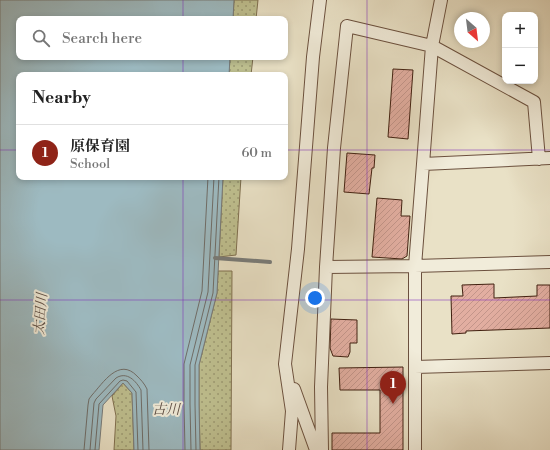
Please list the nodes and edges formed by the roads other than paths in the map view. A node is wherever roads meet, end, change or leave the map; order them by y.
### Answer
1 (320, 0) edge
2 (441, 0) edge
3 (432, 46) junction
4 (545, 159) edge
5 (423, 164) junction
6 (550, 262) edge
7 (415, 266) junction
8 (326, 267) junction
9 (550, 363) edge
10 (285, 364) junction
11 (415, 367) junction
12 (289, 450) edge
13 (316, 450) edge
14 (322, 450) edge
15 (415, 450) edge

1 - 10 street
2 - 3 street
3 - 4 street
3 - 5 street
3 - 8 street
4 - 5 street
5 - 7 street
6 - 7 street
7 - 8 street
7 - 11 street
8 - 14 street
9 - 11 street
10 - 12 street
10 - 13 street
11 - 15 street

